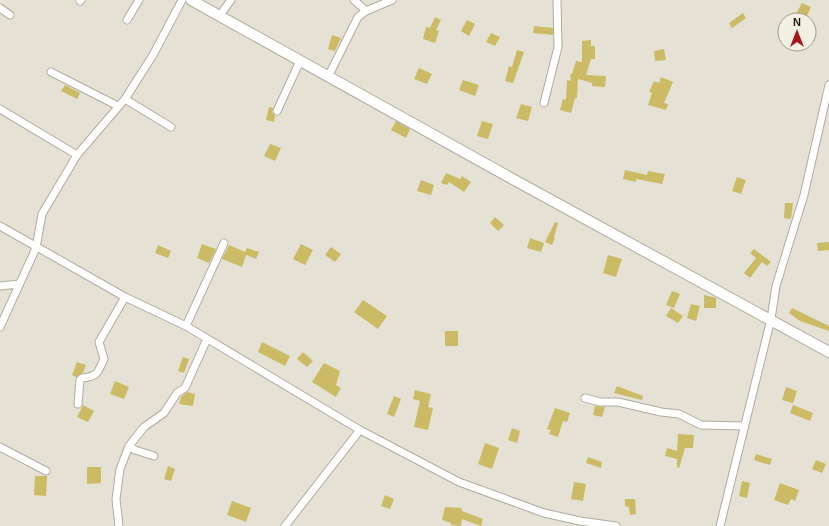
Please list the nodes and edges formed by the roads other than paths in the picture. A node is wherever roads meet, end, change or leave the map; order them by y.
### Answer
1 (139, 0) edge
2 (182, 0) edge
3 (191, 0) edge
4 (231, 0) edge
5 (354, 0) edge
6 (392, 0) edge
7 (557, 0) edge
8 (0, 8) edge
9 (366, 11) junction
10 (10, 15) dead end
11 (220, 15) junction
12 (127, 20) dead end
13 (300, 61) junction
14 (50, 72) dead end
15 (328, 77) junction
16 (829, 85) edge
17 (125, 99) junction
18 (544, 103) dead end
19 (118, 106) junction
20 (0, 109) edge
21 (277, 111) dead end
22 (171, 127) dead end
23 (77, 155) junction
24 (0, 226) edge
25 (224, 243) dead end
26 (36, 248) junction
27 (19, 284) junction
28 (0, 286) edge
29 (124, 297) junction
30 (771, 320) junction
31 (186, 326) junction
32 (0, 327) edge
33 (207, 339) junction
34 (829, 352) edge
35 (585, 398) dead end
36 (78, 404) dead end
37 (744, 426) junction
38 (360, 430) junction
39 (129, 446) junction
40 (0, 447) edge
41 (154, 456) dead end
42 (46, 471) dead end
43 (119, 526) edge
44 (285, 526) edge
45 (616, 526) edge
46 (720, 526) edge

1 - 12 street
2 - 17 street
3 - 11 street
4 - 11 street
5 - 9 street
6 - 9 street
7 - 18 street
8 - 10 street
9 - 15 street
11 - 13 street
13 - 15 street
13 - 21 street
14 - 19 street
15 - 30 street
16 - 30 street
17 - 19 street
17 - 22 street
19 - 23 street
20 - 23 street
23 - 26 street
24 - 26 street
25 - 31 street
26 - 27 street
26 - 29 street
27 - 28 street
27 - 32 street
29 - 31 street
29 - 36 street
30 - 34 street
30 - 37 street
31 - 33 street
33 - 38 street
33 - 39 street
35 - 37 street
37 - 46 street
38 - 44 street
38 - 45 street
39 - 41 street
39 - 43 street
40 - 42 street

